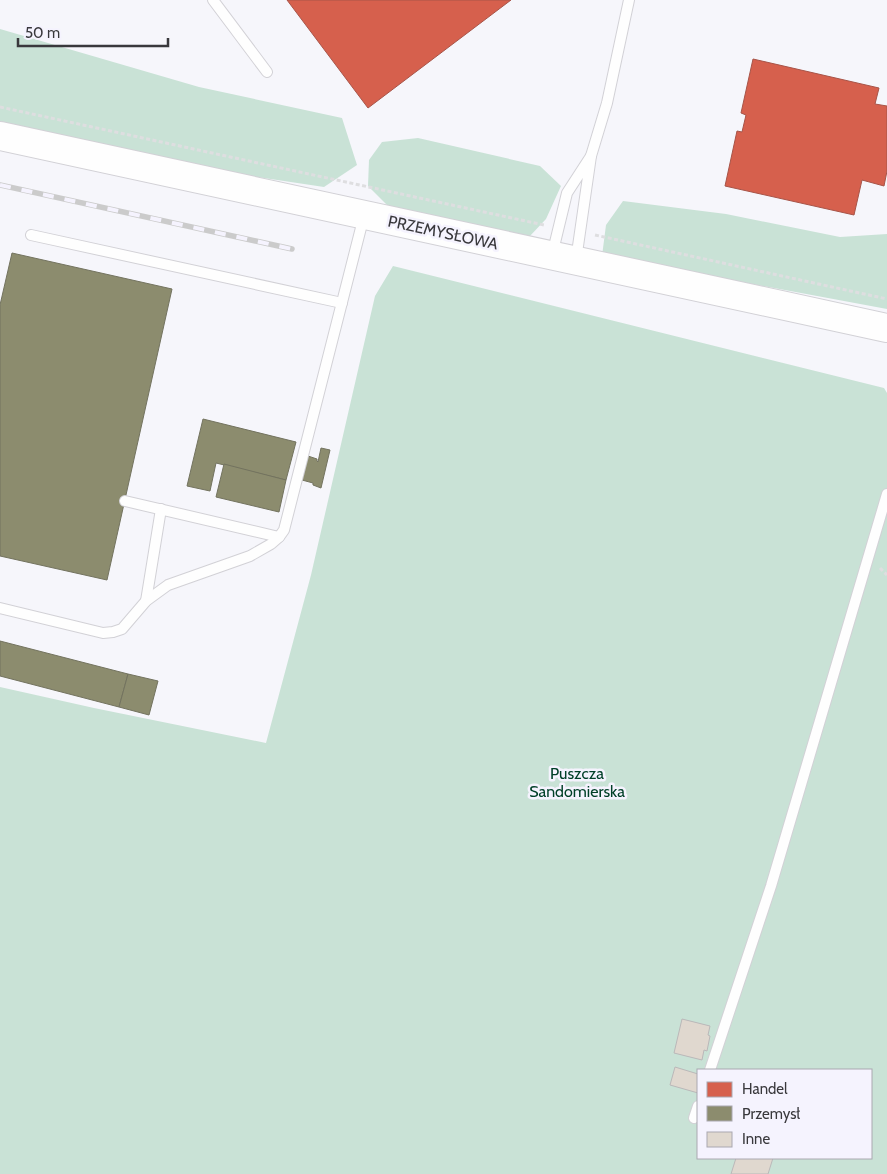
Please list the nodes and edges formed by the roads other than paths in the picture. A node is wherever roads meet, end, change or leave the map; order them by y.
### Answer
1 (214, 0) edge
2 (629, 0) edge
3 (267, 72) dead end
4 (0, 136) edge
5 (591, 156) junction
6 (364, 215) junction
7 (31, 235) dead end
8 (564, 258) junction
9 (342, 303) junction
10 (887, 328) edge
11 (887, 494) edge
12 (125, 500) dead end
13 (161, 509) junction
14 (279, 538) junction
15 (146, 601) junction
16 (0, 608) edge
17 (710, 1069) edge
18 (697, 1109) edge
19 (694, 1118) dead end

1 - 3 lane
2 - 5 lane
4 - 6 street, PRZEMYSŁOWA
5 - 8 lane
5 - 8 lane
6 - 8 street, PRZEMYSŁOWA
6 - 9 lane
7 - 9 lane
8 - 10 street, PRZEMYSŁOWA
9 - 14 lane
11 - 17 lane
12 - 13 lane
13 - 14 lane
13 - 15 lane
14 - 15 lane
15 - 16 lane
18 - 19 lane

